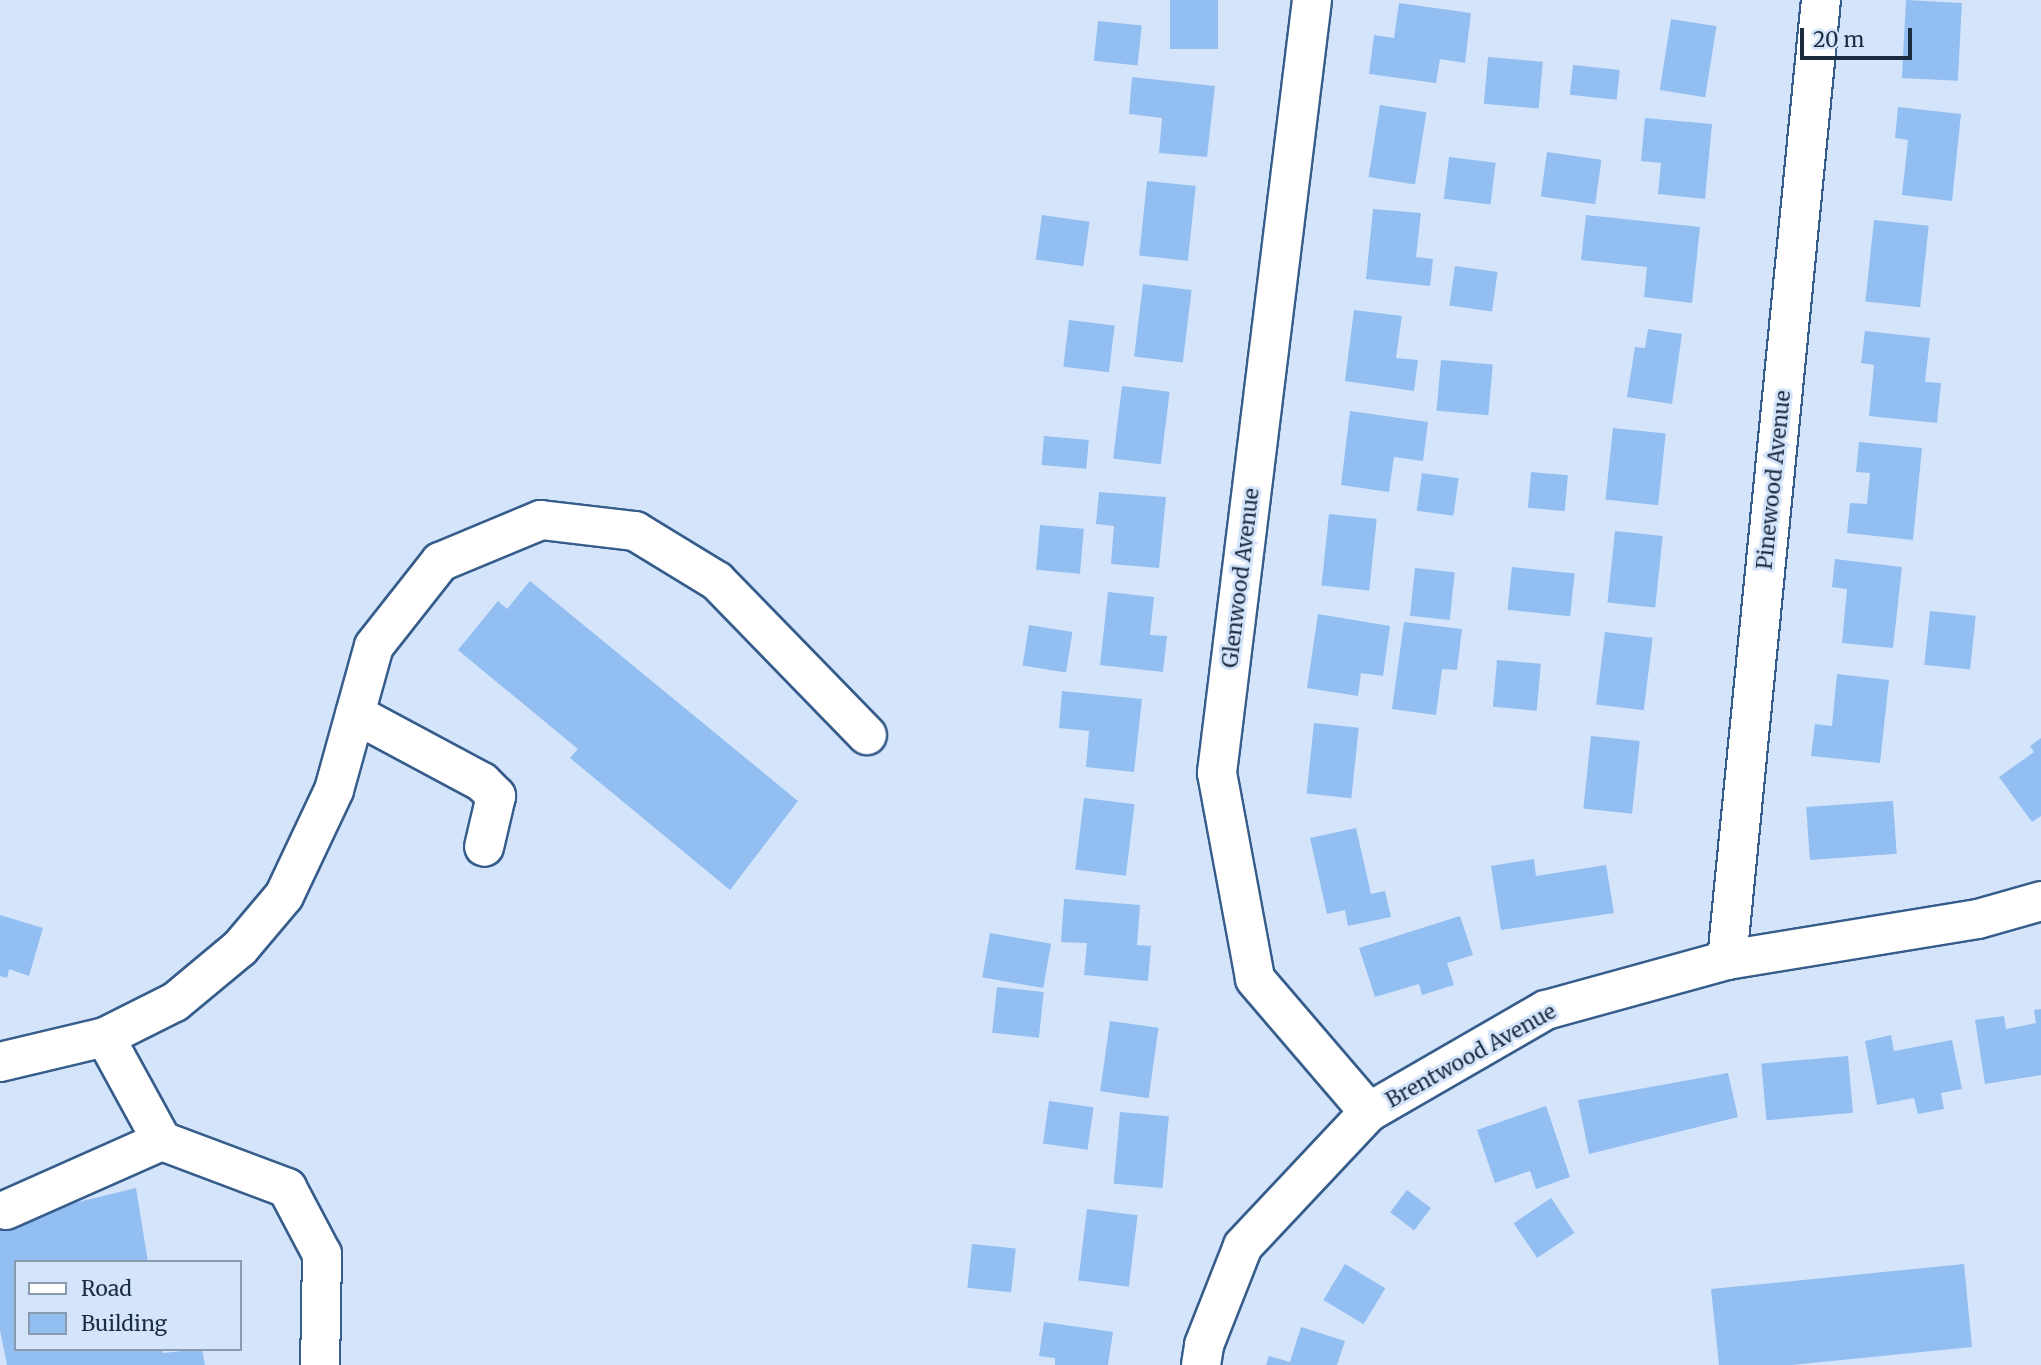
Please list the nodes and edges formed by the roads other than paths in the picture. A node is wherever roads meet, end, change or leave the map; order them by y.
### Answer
1 (1312, 0) edge
2 (1821, 0) edge
3 (355, 714) junction
4 (867, 735) dead end
5 (484, 847) dead end
6 (2041, 901) edge
7 (1727, 960) junction
8 (105, 1037) junction
9 (0, 1062) edge
10 (1369, 1112) junction
11 (162, 1141) junction
12 (6, 1210) dead end
13 (320, 1365) edge
14 (1201, 1365) edge

1 - 10 street, Glenwood Avenue
2 - 7 street, Pinewood Avenue
3 - 4 street
3 - 5 street
3 - 8 street
6 - 7 street, Brentwood Avenue
7 - 10 street, Brentwood Avenue
8 - 9 street
8 - 11 street
10 - 14 street, Brentwood Avenue
11 - 12 street
11 - 13 street

